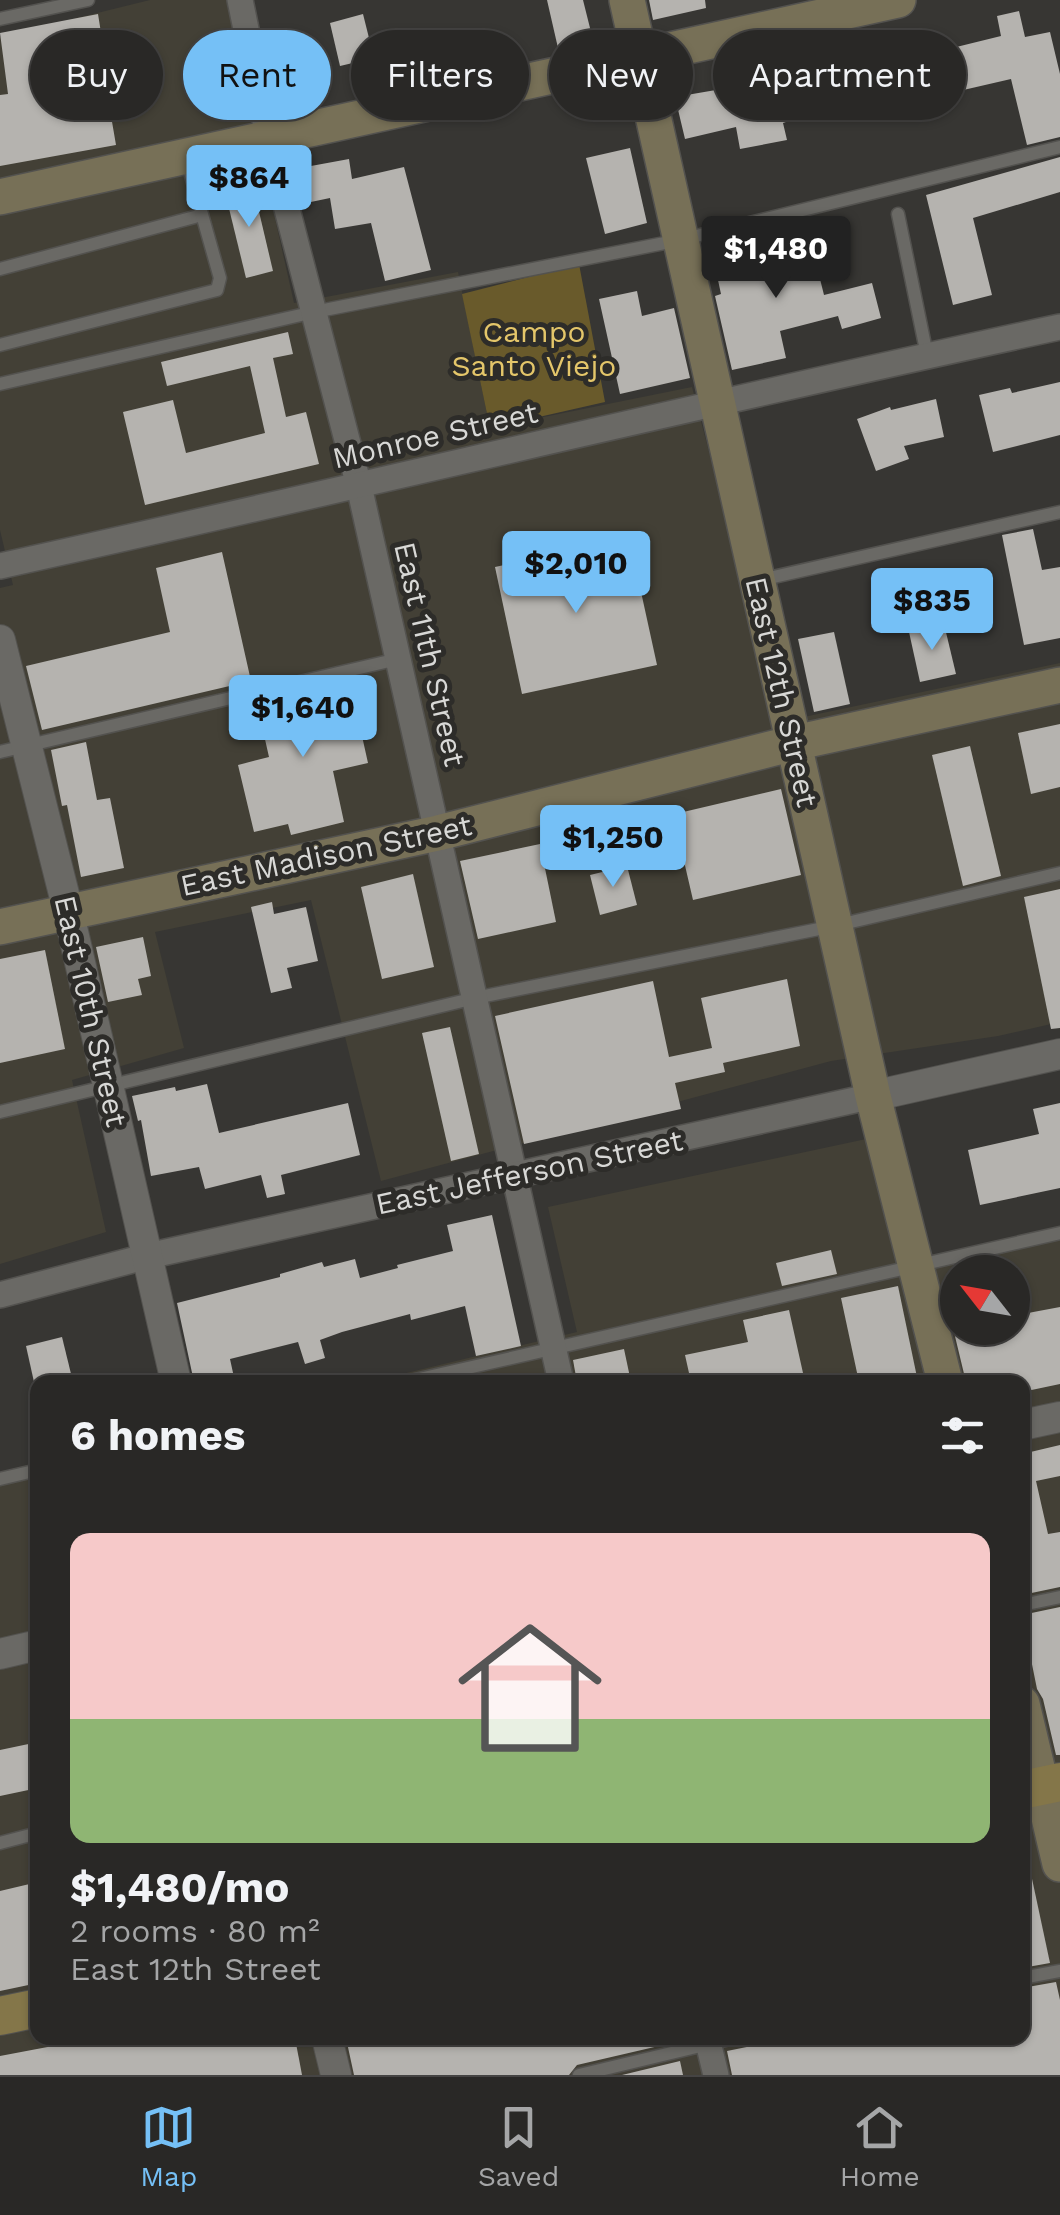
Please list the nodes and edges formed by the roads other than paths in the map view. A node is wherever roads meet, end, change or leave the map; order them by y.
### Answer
1 (88, 0) edge
2 (240, 0) edge
3 (627, 0) edge
4 (898, 0) edge
5 (0, 19) edge
6 (634, 30) edge
7 (693, 46) edge
8 (549, 77) edge
9 (654, 120) edge
10 (268, 136) junction
11 (1060, 147) edge
12 (185, 156) junction
13 (0, 197) edge
14 (898, 214) dead end
15 (202, 215) junction
16 (680, 240) junction
17 (0, 270) edge
18 (314, 312) junction
19 (1060, 327) edge
20 (0, 345) edge
21 (927, 355) junction
22 (0, 384) edge
23 (715, 401) junction
24 (359, 486) junction
25 (1060, 512) edge
26 (0, 566) edge
27 (756, 581) junction
28 (0, 640) edge
29 (398, 659) junction
30 (1060, 686) edge
31 (794, 743) junction
32 (13, 749) edge
33 (438, 833) junction
34 (1060, 873) edge
35 (68, 910) junction
36 (834, 926) junction
37 (0, 927) edge
38 (475, 998) junction
39 (1060, 1054) edge
40 (110, 1087) junction
41 (873, 1096) junction
42 (0, 1112) edge
43 (515, 1175) junction
44 (1060, 1233) edge
45 (148, 1256) junction
46 (916, 1266) junction
47 (0, 1295) edge
48 (553, 1348) junction
49 (174, 1375) edge
50 (436, 1375) edge
51 (559, 1375) edge
52 (943, 1375) edge
53 (1060, 1417) edge
54 (1030, 1423) edge
55 (30, 1472) edge
56 (0, 1479) edge
57 (1060, 1597) edge
58 (1030, 1603) edge
59 (30, 1647) edge
60 (0, 1654) edge
61 (1030, 1737) edge
62 (1042, 1786) edge
63 (30, 1836) edge
64 (0, 1842) edge
65 (1060, 1864) edge
66 (1060, 1971) edge
67 (1030, 1977) edge
68 (30, 2010) edge
69 (0, 2016) edge
70 (328, 2045) edge
71 (694, 2045) edge
72 (717, 2045) edge
73 (336, 2075) edge
74 (579, 2075) edge
75 (716, 2075) edge

1 - 5 lane
2 - 10 street, East 11th Street
3 - 6 main road, East 12th Street
4 - 7 main road
8 - 10 main road
9 - 16 main road, East 12th Street
10 - 12 main road
10 - 18 street, East 11th Street
11 - 16 lane
12 - 13 main road
12 - 15 lane
14 - 21 lane
15 - 17 lane
15 - 20 lane
16 - 18 lane
16 - 23 main road, East 12th Street
18 - 22 lane
18 - 24 street, East 11th Street
19 - 21 street, Monroe Street
21 - 23 street, Monroe Street
23 - 24 street, Monroe Street
23 - 27 main road, East 12th Street
24 - 26 street, Monroe Street
24 - 29 street, East 11th Street
25 - 27 lane
27 - 31 main road, East 12th Street
28 - 32 street, East 10th Street
29 - 32 lane
29 - 33 street, East 11th Street
30 - 31 main road, East Madison Street
31 - 33 main road, East Madison Street
31 - 36 main road, East 12th Street
32 - 35 street, East 10th Street
33 - 35 main road, East Madison Street
33 - 38 street, East 11th Street
34 - 36 lane
35 - 37 main road, East Madison Street
35 - 40 street, East 10th Street
36 - 38 lane
36 - 41 main road, East 12th Street
38 - 40 lane
38 - 43 street, East 11th Street
39 - 41 street, East Jefferson Street
40 - 42 lane
40 - 45 street, East 10th Street
41 - 43 street, East Jefferson Street
41 - 46 main road, East 12th Street
43 - 45 street, East Jefferson Street
43 - 48 street, East 11th Street
44 - 46 lane
45 - 47 street, East Jefferson Street
45 - 49 street, East 10th Street
46 - 48 lane
46 - 52 main road, East 12th Street
48 - 50 lane
48 - 51 street, East 11th Street
53 - 54 street
55 - 56 lane
57 - 58 lane
59 - 60 street
61 - 62 main road
62 - 65 main road
63 - 64 lane
66 - 67 lane
68 - 69 main road
70 - 73 street
71 - 74 lane
72 - 75 street

